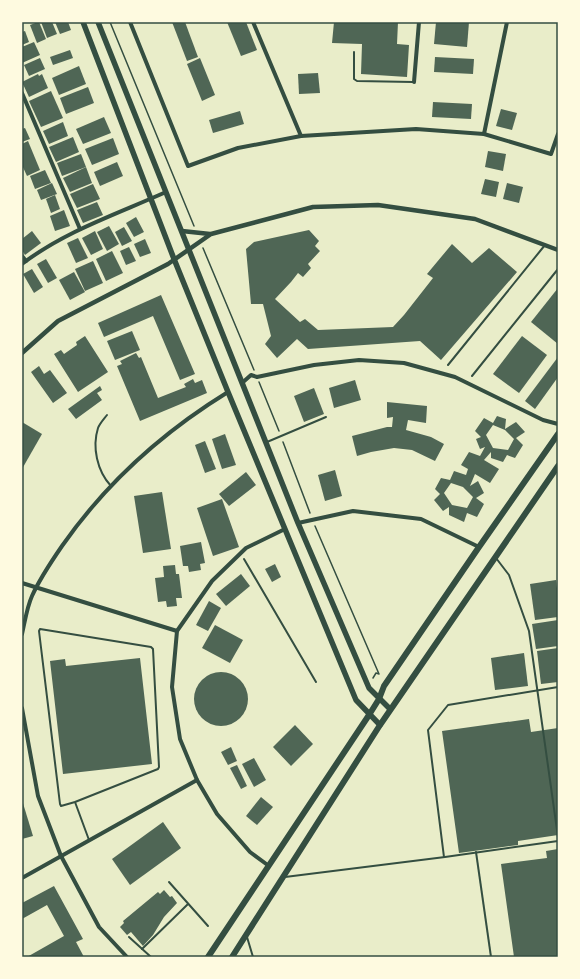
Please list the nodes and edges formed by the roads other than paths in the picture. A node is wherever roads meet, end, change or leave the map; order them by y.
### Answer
1 (83, 22) edge
2 (98, 22) edge
3 (130, 22) edge
4 (253, 22) edge
5 (419, 22) edge
6 (507, 22) edge
7 (354, 52) dead end
8 (414, 82) joint
9 (22, 93) edge
10 (484, 134) junction
11 (558, 134) edge
12 (301, 136) junction
13 (166, 192) junction
14 (151, 198) junction
15 (80, 229) junction
16 (182, 231) junction
17 (211, 234) junction
18 (545, 244) junction
19 (189, 250) junction
20 (558, 250) edge
21 (22, 256) edge
22 (174, 259) junction
23 (24, 263) edge
24 (558, 269) edge
25 (22, 353) edge
26 (448, 365) dead end
27 (472, 376) dead end
28 (242, 383) junction
29 (228, 392) junction
30 (107, 415) dead end
31 (326, 418) dead end
32 (558, 424) edge
33 (558, 434) edge
34 (266, 442) junction
35 (558, 466) edge
36 (111, 486) junction
37 (298, 523) junction
38 (285, 529) junction
39 (479, 546) junction
40 (495, 556) junction
41 (244, 559) dead end
42 (22, 583) edge
43 (36, 588) junction
44 (177, 631) junction
45 (22, 634) edge
46 (316, 682) dead end
47 (558, 687) edge
48 (538, 690) junction
49 (379, 699) junction
50 (22, 708) edge
51 (390, 709) junction
52 (369, 715) junction
53 (380, 725) junction
54 (197, 780) junction
55 (75, 802) junction
56 (558, 837) edge
57 (89, 840) junction
58 (558, 841) edge
59 (476, 852) junction
60 (61, 856) junction
61 (444, 857) junction
62 (269, 866) junction
63 (282, 877) junction
64 (22, 878) edge
65 (169, 882) dead end
66 (188, 904) junction
67 (208, 926) dead end
68 (246, 933) junction
69 (129, 937) dead end
70 (142, 949) junction
71 (127, 957) edge
72 (151, 957) edge
73 (208, 957) edge
74 (232, 957) edge
75 (253, 957) edge
76 (491, 957) edge

1 - 14 main road
2 - 13 main road
3 - 12 street
4 - 12 street
5 - 8 street
6 - 10 street
7 - 8 lane
9 - 15 street
10 - 11 street
10 - 12 street
13 - 14 street
13 - 16 main road
14 - 15 street
14 - 22 main road
15 - 23 street
16 - 17 street
16 - 19 main road
17 - 18 street
17 - 19 street
18 - 20 street
18 - 26 lane
19 - 22 street
19 - 28 main road
21 - 23 street
22 - 25 street
22 - 29 main road
24 - 27 lane
28 - 32 street
28 - 34 main road
29 - 36 street
29 - 38 main road
30 - 36 lane
31 - 34 lane
33 - 39 main road
34 - 37 main road
35 - 40 main road
36 - 43 street
37 - 39 street
37 - 49 main road
38 - 44 street
38 - 52 main road
39 - 49 main road
40 - 48 lane
40 - 51 main road
41 - 46 lane
42 - 43 street
43 - 44 street
43 - 45 street
44 - 54 street
47 - 48 lane
48 - 56 lane
48 - 61 lane
49 - 51 main road
49 - 52 main road
50 - 60 street
51 - 53 main road
52 - 53 main road
52 - 62 main road
53 - 63 main road
54 - 57 street
54 - 62 street
55 - 55 lane
55 - 57 lane
57 - 60 street
58 - 59 lane
59 - 61 lane
59 - 76 lane
60 - 64 street
60 - 71 street
61 - 63 lane
62 - 73 main road
63 - 68 main road
65 - 66 lane
66 - 67 lane
66 - 70 lane
68 - 74 main road
68 - 75 lane
69 - 70 lane
70 - 72 lane

